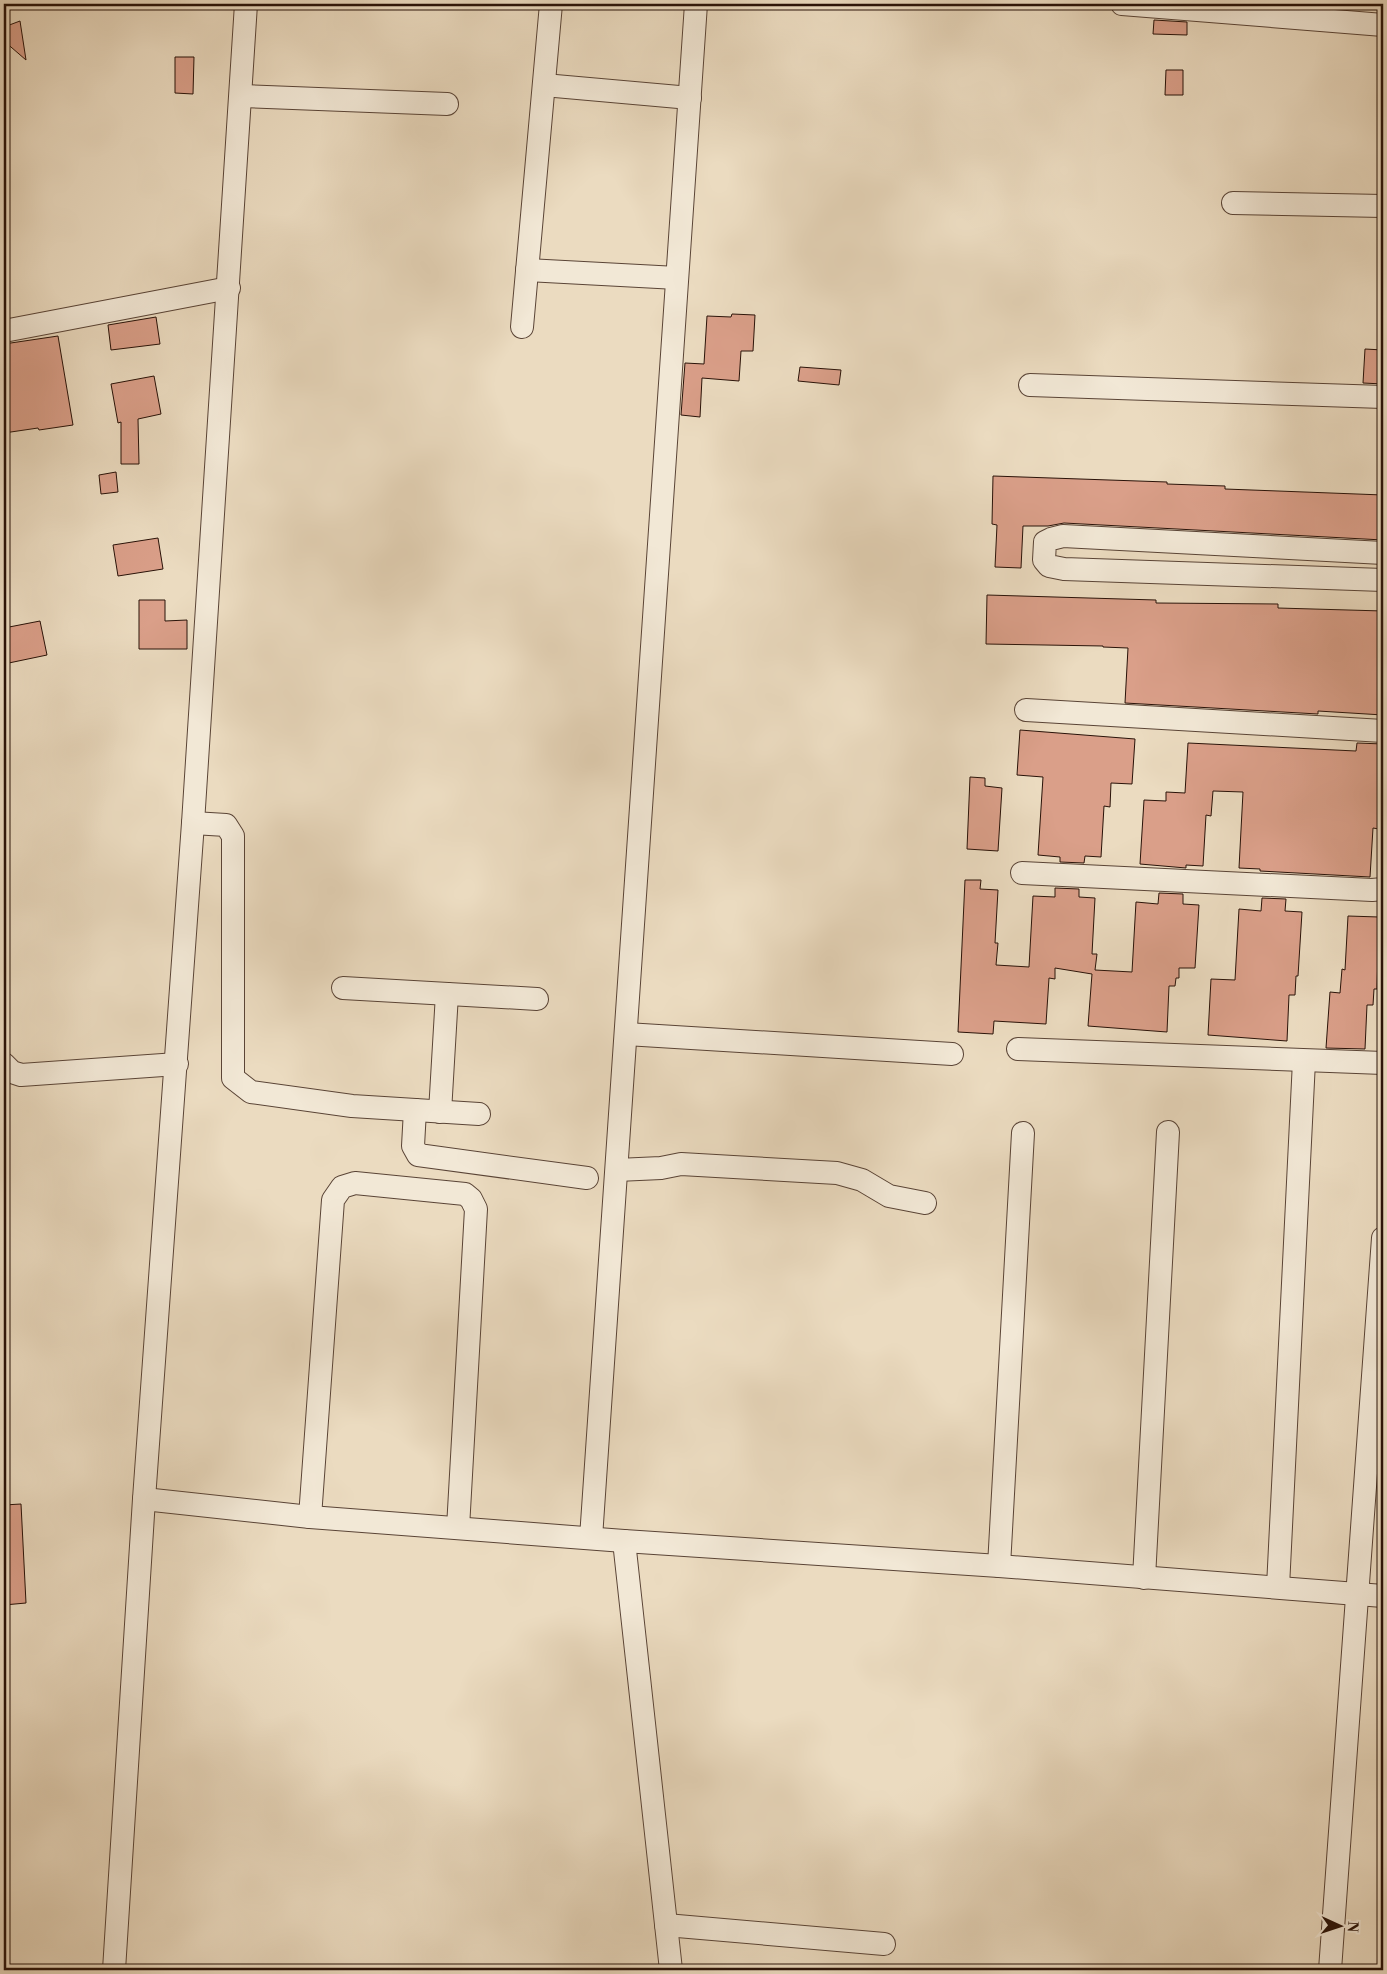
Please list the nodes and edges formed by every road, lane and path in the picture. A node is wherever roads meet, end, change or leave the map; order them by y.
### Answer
1 (246, 4) edge
2 (551, 4) edge
3 (696, 4) edge
4 (1122, 4) edge
5 (1383, 25) edge
6 (544, 85) junction
7 (241, 96) junction
8 (690, 98) junction
9 (447, 104) dead end
10 (1233, 203) dead end
11 (1383, 206) edge
12 (527, 270) junction
13 (678, 278) junction
14 (229, 288) junction
15 (522, 327) dead end
16 (4, 331) edge
17 (1030, 385) dead end
18 (1383, 397) edge
19 (1383, 554) edge
20 (1383, 580) edge
21 (1026, 710) dead end
22 (1383, 731) edge
23 (193, 823) junction
24 (1022, 873) dead end
25 (1383, 889) edge
26 (343, 988) dead end
27 (447, 994) junction
28 (537, 999) dead end
29 (626, 1034) junction
30 (1018, 1049) dead end
31 (952, 1054) dead end
32 (1304, 1061) junction
33 (1383, 1063) edge
34 (4, 1064) edge
35 (176, 1064) junction
36 (415, 1110) junction
37 (440, 1112) junction
38 (479, 1114) dead end
39 (1168, 1132) dead end
40 (1023, 1133) dead end
41 (617, 1170) junction
42 (587, 1178) dead end
43 (925, 1203) dead end
44 (1383, 1238) edge
45 (144, 1499) junction
46 (310, 1517) junction
47 (458, 1528) junction
48 (592, 1538) junction
49 (624, 1540) junction
50 (999, 1566) junction
51 (1144, 1578) junction
52 (1278, 1587) junction
53 (1359, 1594) junction
54 (1383, 1596) edge
55 (666, 1926) junction
56 (884, 1944) dead end
57 (114, 1970) edge
58 (671, 1970) edge
59 (1330, 1970) edge

1 - 7 street
2 - 6 street
3 - 8 street
4 - 5 street
6 - 8 street
6 - 12 street
7 - 9 street
7 - 14 street
8 - 13 street
10 - 11 street
12 - 13 street
12 - 15 street
13 - 29 street
14 - 16 street
14 - 23 street
17 - 18 street
19 - 20 street
21 - 22 street
23 - 35 street
23 - 36 street
24 - 25 street
26 - 27 street
27 - 28 street
27 - 37 street
29 - 31 street
29 - 41 street
30 - 32 street
32 - 33 street
32 - 52 street
34 - 35 street
35 - 45 street
36 - 37 street
36 - 42 street
37 - 38 street
39 - 51 street
40 - 50 street
41 - 43 street
41 - 48 street
44 - 53 street
45 - 46 street
45 - 57 street
46 - 47 street
46 - 47 street
47 - 48 street
48 - 49 street
49 - 50 street
49 - 55 street
50 - 51 street
51 - 52 street
52 - 53 street
53 - 54 street
53 - 59 street
55 - 56 street
55 - 58 street

